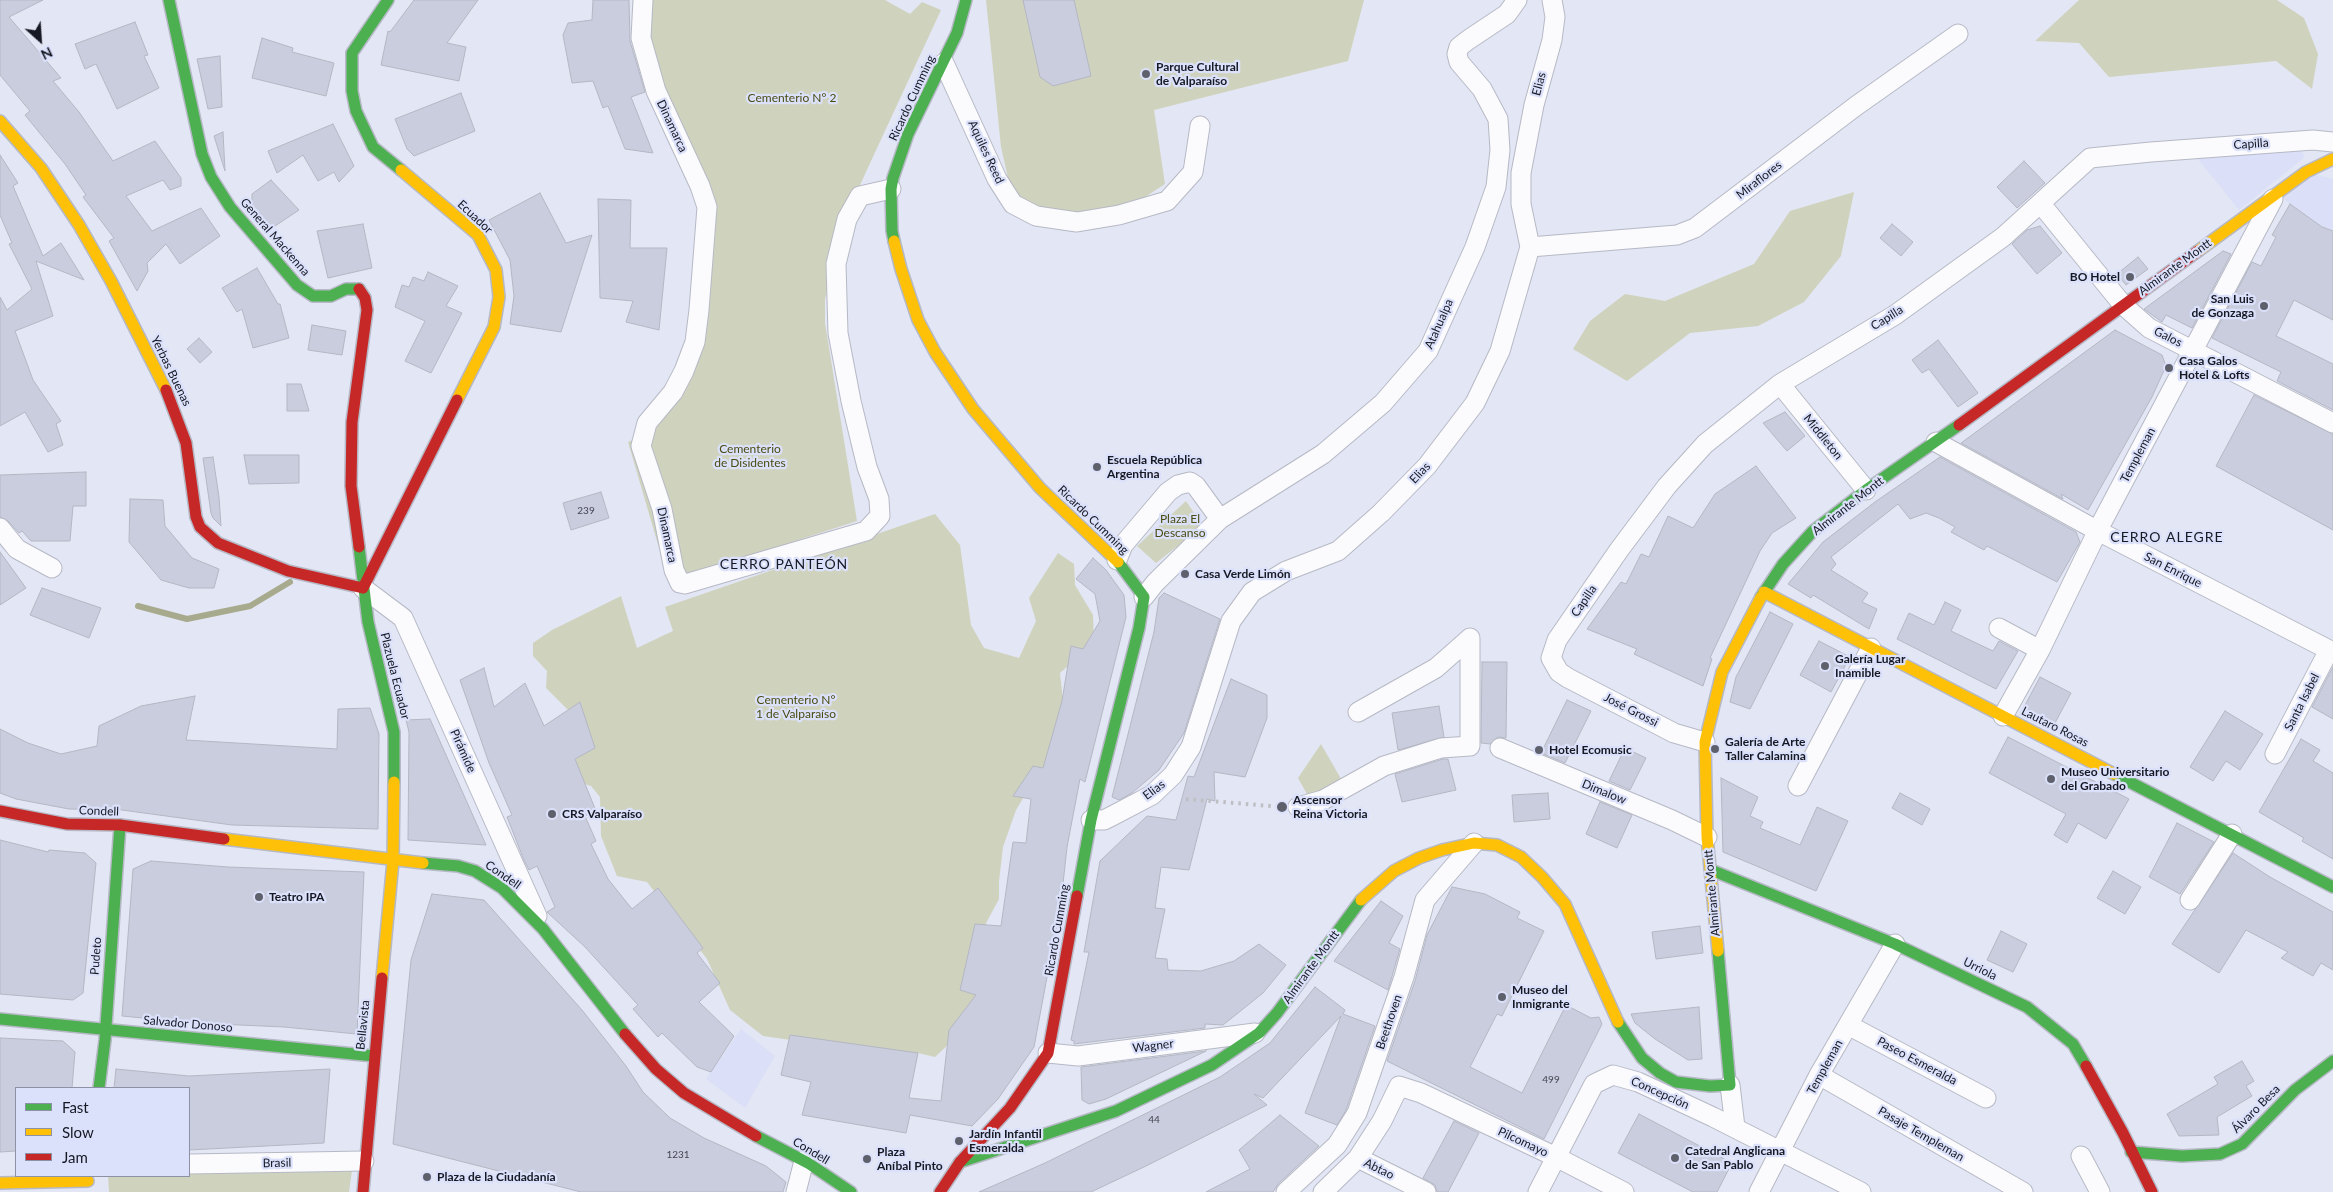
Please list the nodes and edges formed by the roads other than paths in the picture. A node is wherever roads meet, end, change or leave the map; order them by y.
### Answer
1 (169, 0) edge
2 (388, 0) edge
3 (643, 0) edge
4 (966, 0) edge
5 (1517, 0) edge
6 (1552, 0) edge
7 (1958, 34) dead end
8 (944, 63) junction
9 (0, 121) edge
10 (1200, 126) dead end
11 (2333, 142) edge
12 (2333, 159) edge
13 (1521, 174) junction
14 (891, 189) junction
15 (2274, 195) junction
16 (2041, 204) junction
17 (1478, 237) junction
18 (1530, 247) junction
19 (2123, 305) junction
20 (2194, 350) junction
21 (1780, 384) junction
22 (2333, 423) edge
23 (1936, 442) junction
24 (1866, 490) junction
25 (1220, 519) junction
26 (0, 528) edge
27 (2098, 532) junction
28 (1117, 560) junction
29 (52, 568) dead end
30 (363, 588) junction
31 (1764, 592) junction
32 (1144, 597) junction
33 (1999, 628) dead end
34 (1871, 648) junction
35 (2040, 650) junction
36 (2331, 651) edge
37 (1559, 672) joint
38 (1358, 712) dead end
39 (2003, 716) junction
40 (1705, 742) junction
41 (1500, 748) dead end
42 (2276, 754) dead end
43 (1798, 786) dead end
44 (1298, 807) dead end
45 (0, 811) edge
46 (1091, 820) junction
47 (120, 825) junction
48 (2232, 834) junction
49 (1707, 838) junction
50 (1474, 843) junction
51 (393, 861) junction
52 (1711, 870) junction
53 (2333, 887) edge
54 (2190, 900) dead end
55 (542, 929) junction
56 (1895, 944) junction
57 (0, 1019) edge
58 (1848, 1025) junction
59 (105, 1029) junction
60 (1259, 1032) junction
61 (1048, 1053) junction
62 (374, 1056) junction
63 (2333, 1062) edge
64 (1819, 1075) junction
65 (1730, 1084) junction
66 (99, 1087) edge
67 (1986, 1098) dead end
68 (1735, 1127) junction
69 (1781, 1150) junction
70 (2131, 1152) junction
71 (2081, 1156) dead end
72 (1556, 1157) junction
73 (1358, 1158) junction
74 (364, 1161) junction
75 (804, 1161) junction
76 (960, 1162) junction
77 (190, 1164) edge
78 (0, 1183) edge
79 (88, 1183) edge
80 (363, 1192) edge
81 (796, 1192) edge
82 (850, 1192) edge
83 (940, 1192) edge
84 (1286, 1192) edge
85 (1323, 1192) edge
86 (1426, 1192) edge
87 (1538, 1192) edge
88 (1624, 1192) edge
89 (1759, 1192) edge
90 (1861, 1192) edge
91 (2023, 1192) edge
92 (2100, 1192) edge
93 (2152, 1192) edge

1 - 30 main road, General Mackenna
2 - 30 main road, Ecuador
3 - 14 street, Dinamarca
4 - 8 main road, Ricardo Cumming
5 - 17 street, Atahualpa
6 - 13 street, Elias
7 - 18 street, Miraflores
8 - 10 street, Aquiles Reed
8 - 14 main road, Ricardo Cumming
9 - 30 main road, Yerbas Buenas
11 - 16 street, Capilla
12 - 15 main road, Almirante Montt
13 - 17 street
13 - 18 street, Elias
14 - 28 main road, Ricardo Cumming
15 - 19 main road, Almirante Montt
15 - 20 street, Templeman
16 - 19 street, Galos
16 - 21 street, Capilla
17 - 25 street, Atahualpa
18 - 46 street, Elias
19 - 20 street, Galos
19 - 23 main road, Almirante Montt
20 - 22 street, Galos
20 - 27 street, Templeman
21 - 24 street, Middleton
21 - 37 street, Capilla
23 - 24 main road, Almirante Montt
23 - 27 street, San Enrique
24 - 31 main road, Almirante Montt
25 - 28 street
25 - 32 street, Atahualpa
26 - 29 street
27 - 35 street, Templeman
27 - 36 street, San Enrique
28 - 32 main road, Ricardo Cumming
30 - 51 main road, Plazuela Ecuador
30 - 55 street, Pirámide
31 - 34 main road, Lautaro Rosas
31 - 40 main road, Almirante Montt
32 - 46 main road, Ricardo Cumming
33 - 35 street
34 - 39 main road, Lautaro Rosas
34 - 43 street
35 - 39 street, Templeman
36 - 42 street, Santa Isabel
37 - 40 street, José Grossi
38 - 44 street
39 - 48 main road, Lautaro Rosas
40 - 49 main road, Almirante Montt
41 - 49 street, Dimalow
45 - 47 main road, Condell
46 - 61 main road, Ricardo Cumming
47 - 51 main road, Condell
47 - 59 main road, Pudeto
48 - 53 main road, Lautaro Rosas
48 - 54 street
49 - 52 main road, Almirante Montt
50 - 60 main road, Almirante Montt
50 - 65 main road, Almirante Montt
50 - 84 street, Beethoven
51 - 55 main road, Condell
51 - 62 main road, Bellavista
52 - 56 main road, Urriola
52 - 65 main road, Almirante Montt
55 - 75 main road, Condell
56 - 58 street, Templeman
56 - 70 main road, Urriola
57 - 59 main road, Salvador Donoso
58 - 64 street, Templeman
58 - 67 street, Paseo Esmeralda
59 - 62 main road, Salvador Donoso
59 - 66 main road, Pudeto
60 - 61 street, Wagner
60 - 76 main road, Almirante Montt
61 - 76 main road, Ricardo Cumming
62 - 74 main road, Bellavista
63 - 70 main road, Álvaro Besa
64 - 69 street, Templeman
64 - 91 street, Pasaje Templeman
65 - 68 street, Almirante Montt
68 - 69 street, Concepción
68 - 72 street, Concepción
69 - 89 street, Templeman
69 - 90 street, Concepción
70 - 93 main road, Urriola
71 - 92 street
72 - 73 street, Pilcomayo
72 - 87 street, Concepción
72 - 88 street, Pilcomayo
73 - 85 street
73 - 86 street, Abtao
74 - 77 street, Brasil
74 - 80 main road, Bellavista
75 - 81 street
75 - 82 main road, Condell
76 - 83 main road
78 - 79 main road

